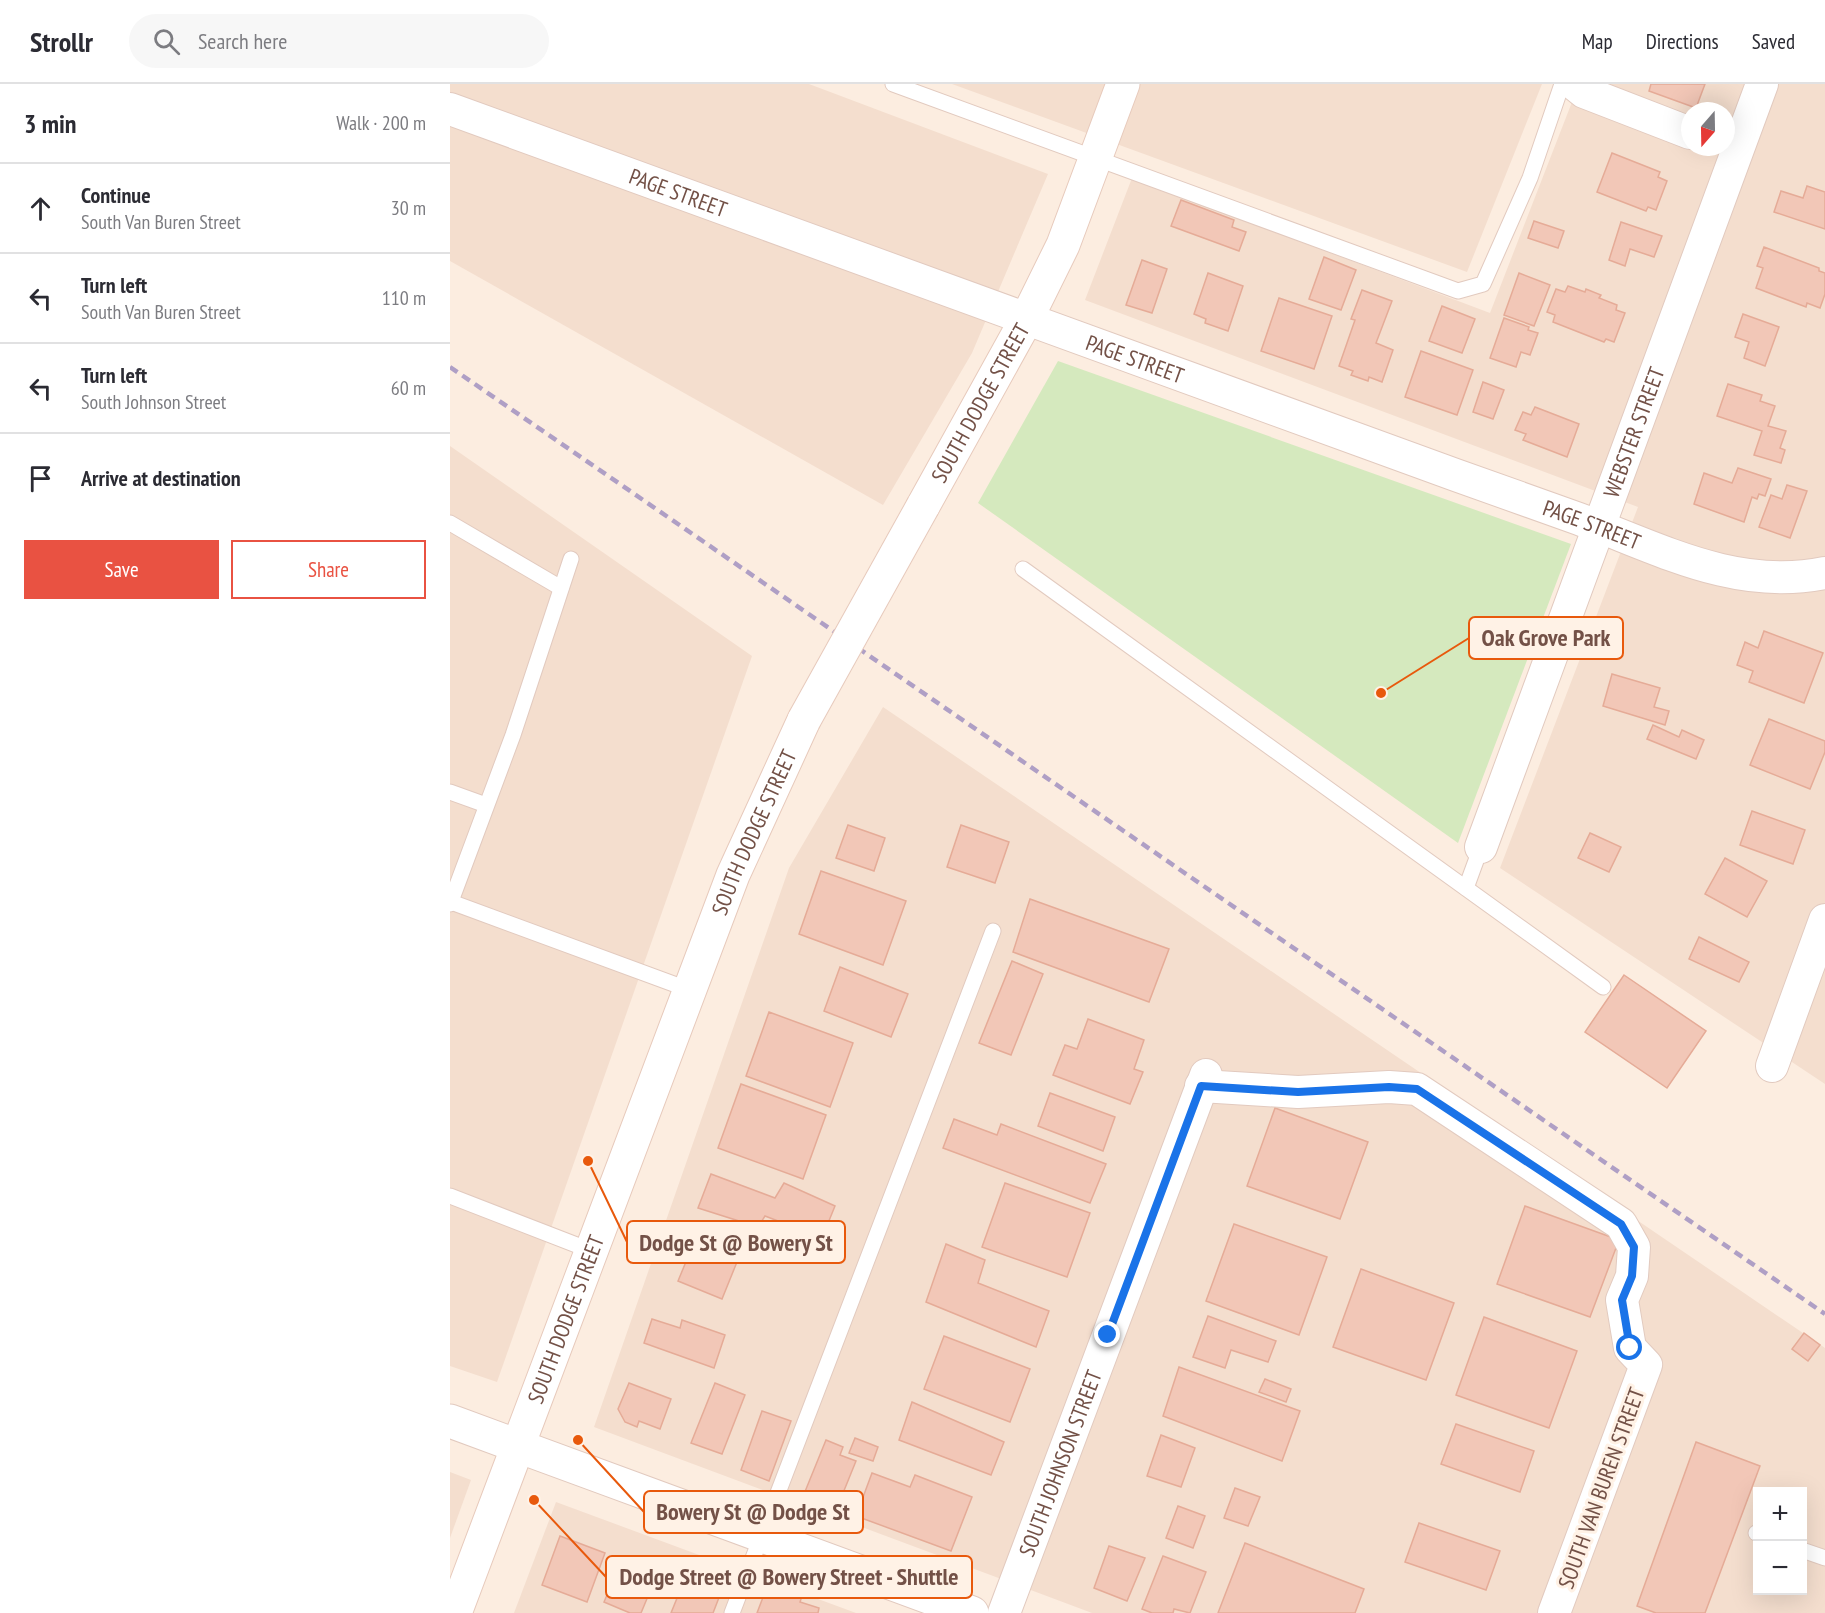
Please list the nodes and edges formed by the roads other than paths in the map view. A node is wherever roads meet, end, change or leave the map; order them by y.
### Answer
1 (893, 84) edge
2 (1123, 84) edge
3 (1562, 84) edge
4 (1574, 84) edge
5 (1762, 84) edge
6 (450, 109) edge
7 (1681, 130) edge
8 (1735, 142) edge
9 (1730, 156) edge
10 (1095, 158) junction
11 (1026, 320) junction
12 (450, 523) edge
13 (1599, 527) junction
14 (571, 559) dead end
15 (1023, 569) dead end
16 (1825, 573) edge
17 (561, 588) junction
18 (450, 792) edge
19 (486, 805) junction
20 (1481, 847) joint
21 (456, 872) edge
22 (1466, 888) junction
23 (450, 903) edge
24 (1825, 920) edge
25 (993, 931) dead end
26 (1603, 987) dead end
27 (690, 990) junction
28 (1772, 1066) dead end
29 (1204, 1081) joint
30 (450, 1196) edge
31 (592, 1251) junction
32 (450, 1421) edge
33 (518, 1446) junction
34 (761, 1535) junction
35 (1807, 1551) edge
36 (1825, 1558) edge
37 (455, 1613) edge
38 (732, 1613) edge
39 (972, 1613) edge
40 (1004, 1613) edge
41 (1554, 1613) edge

1 - 10 lane
2 - 10 main road, SOUTH DODGE STREET
3 - 10 lane
4 - 7 street
5 - 8 street, WEBSTER STREET
6 - 11 street, PAGE STREET
9 - 13 street, WEBSTER STREET
10 - 11 main road, SOUTH DODGE STREET
11 - 13 street, PAGE STREET
11 - 27 main road, SOUTH DODGE STREET, bridge
12 - 17 lane
13 - 16 street, PAGE STREET
13 - 20 street, WEBSTER STREET
14 - 17 lane
15 - 22 lane
17 - 19 lane
18 - 19 lane
19 - 21 lane
20 - 22 lane
21 - 23 lane
22 - 26 lane
23 - 27 lane
24 - 28 street
25 - 34 lane
27 - 31 main road, SOUTH DODGE STREET
29 - 40 street, SOUTH JOHNSON STREET
29 - 41 street, SOUTH VAN BUREN STREET
30 - 31 lane
31 - 33 main road, SOUTH DODGE STREET
32 - 33 main road
33 - 34 main road
33 - 37 main road, SOUTH DODGE STREET
34 - 38 lane
34 - 39 main road
35 - 36 lane

